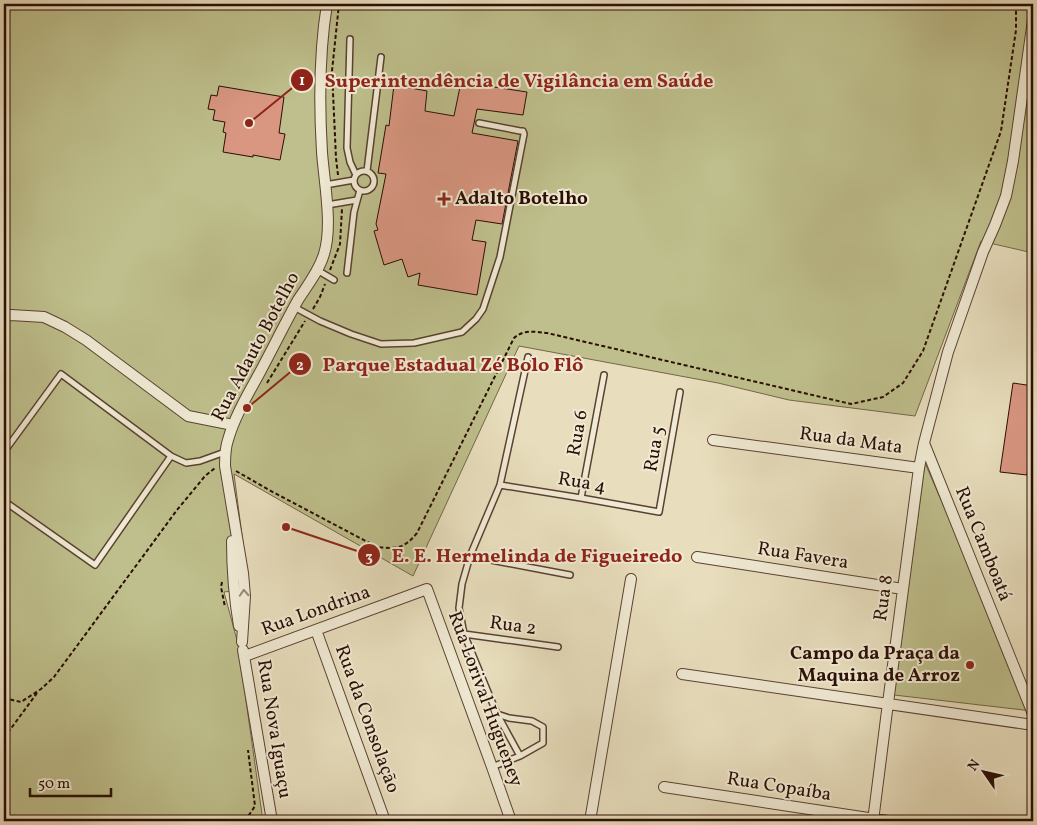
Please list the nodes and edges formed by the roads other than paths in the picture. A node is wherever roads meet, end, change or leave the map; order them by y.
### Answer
1 (327, 4) edge
2 (1033, 20) edge
3 (350, 39) dead end
4 (381, 57) dead end
5 (479, 123) dead end
6 (367, 171) junction
7 (355, 178) junction
8 (325, 185) junction
9 (360, 190) junction
10 (357, 200) junction
11 (327, 205) junction
12 (316, 270) junction
13 (347, 273) dead end
14 (334, 280) dead end
15 (294, 308) junction
16 (4, 316) edge
17 (528, 357) dead end
18 (604, 375) dead end
19 (680, 392) dead end
20 (233, 425) junction
21 (713, 440) dead end
22 (924, 443) junction
23 (4, 452) edge
24 (226, 452) junction
25 (171, 456) junction
26 (225, 466) joint
27 (919, 468) junction
28 (500, 485) junction
29 (581, 498) junction
30 (4, 501) edge
31 (659, 512) joint
32 (470, 556) junction
33 (697, 557) dead end
34 (570, 575) dead end
35 (631, 579) dead end
36 (427, 589) joint
37 (903, 589) junction
38 (316, 630) junction
39 (464, 634) junction
40 (558, 647) dead end
41 (245, 656) junction
42 (682, 674) dead end
43 (888, 703) junction
44 (497, 714) junction
45 (1033, 714) edge
46 (1033, 725) edge
47 (520, 756) junction
48 (492, 767) junction
49 (664, 787) dead end
50 (873, 820) edge
51 (272, 821) edge
52 (385, 821) edge
53 (510, 821) edge
54 (590, 821) edge
55 (888, 821) edge

1 - 8 street, Rua Adauto Botelho
2 - 22 street, Rua da Mata
3 - 7 lane
4 - 6 lane
5 - 15 lane
6 - 7 lane
6 - 9 lane
7 - 8 lane
7 - 9 lane
8 - 11 street, Rua Adauto Botelho
9 - 10 lane
10 - 11 lane
10 - 13 lane
11 - 12 street, Rua Adauto Botelho
12 - 14 lane
12 - 15 street, Rua Adauto Botelho
15 - 20 street, Rua Adauto Botelho
16 - 20 street
17 - 28 lane
18 - 29 lane, Rua 6
19 - 31 lane, Rua 5
20 - 24 street, Rua Adauto Botelho
21 - 27 street, Rua da Mata
22 - 27 street, Rua da Mata
22 - 45 street, Rua Camboatá
23 - 25 lane
24 - 25 lane
24 - 26 street, Rua Adauto Botelho
25 - 30 lane
26 - 41 street, Rua Nova Iguaçu
27 - 37 street, Rua 8
28 - 29 lane, Rua 4
28 - 32 lane
29 - 31 lane, Rua 4
32 - 34 lane
32 - 39 lane
33 - 37 street, Rua Favera
35 - 54 street
36 - 38 street, Rua Londrina
36 - 48 street, Rua Lorival Hugueney
37 - 43 street, Rua 8
38 - 41 street, Rua Londrina
38 - 52 street, Rua da Consolação
39 - 40 lane, Rua 2
39 - 44 lane
41 - 51 street, Rua Nova Iguaçu
42 - 43 street
43 - 46 street
43 - 50 street, Rua 8
44 - 47 lane
44 - 47 lane
47 - 48 lane
48 - 53 street, Rua Lorival Hugueney
49 - 50 street, Rua Copaíba
50 - 55 street, Rua Copaíba

